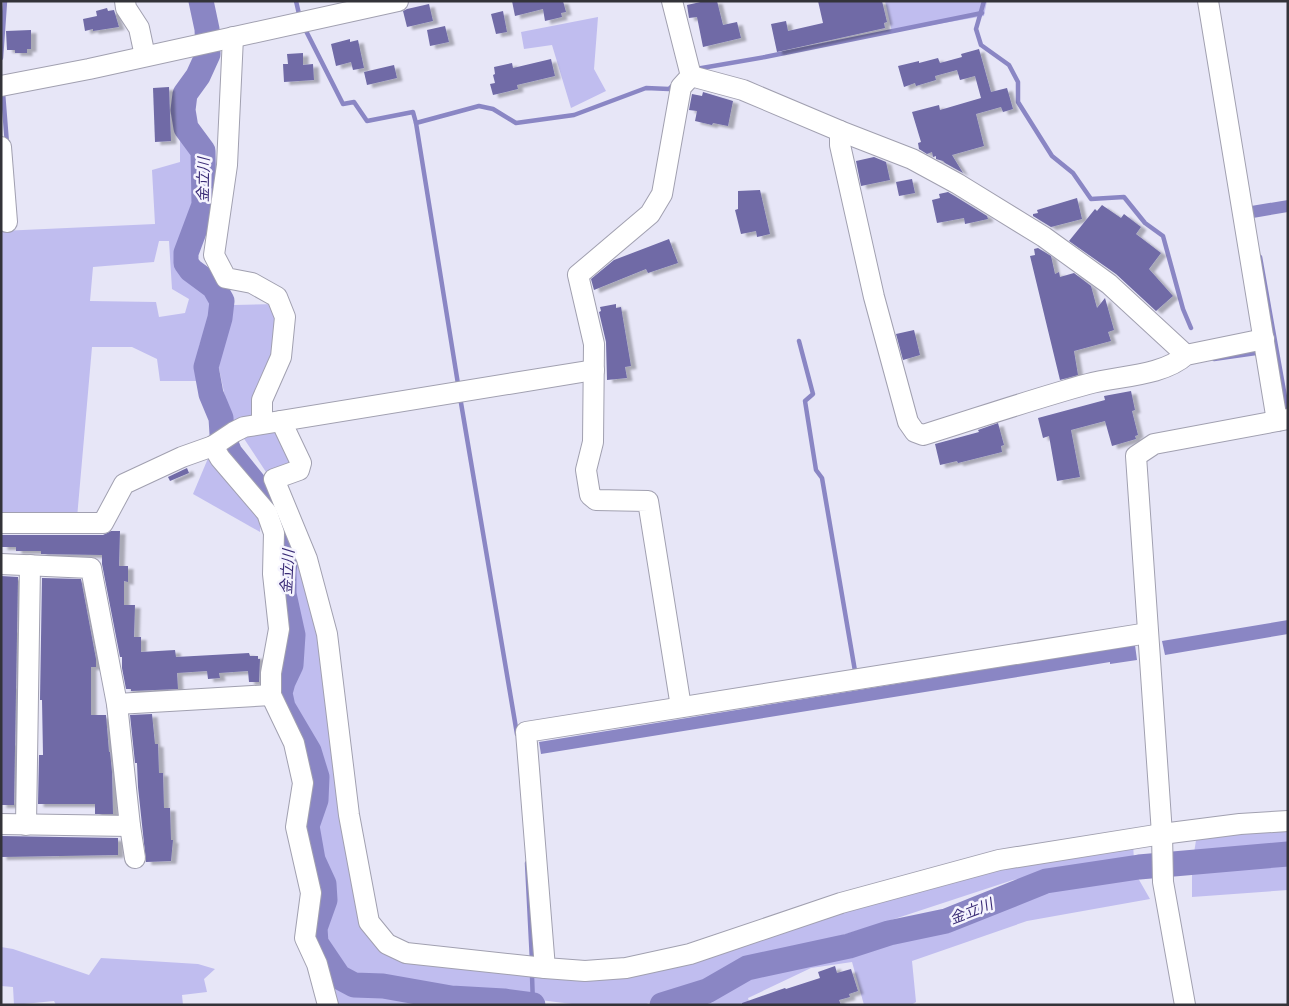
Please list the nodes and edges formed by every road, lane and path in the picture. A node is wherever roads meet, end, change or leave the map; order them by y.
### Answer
1 (125, 1) edge
2 (398, 1) edge
3 (672, 1) edge
4 (1208, 1) edge
5 (226, 38) junction
6 (145, 56) junction
7 (691, 76) junction
8 (1, 86) edge
9 (840, 131) junction
10 (1, 146) edge
11 (7, 222) dead end
12 (1264, 339) junction
13 (1186, 355) junction
14 (594, 370) junction
15 (1282, 420) edge
16 (272, 422) junction
17 (213, 446) junction
18 (1, 523) edge
19 (1, 564) edge
20 (30, 565) junction
21 (1149, 644) junction
22 (271, 695) junction
23 (117, 704) junction
24 (681, 707) junction
25 (1288, 821) edge
26 (1, 824) edge
27 (26, 825) junction
28 (130, 826) junction
29 (1162, 839) junction
30 (136, 858) dead end
31 (544, 968) junction
32 (328, 1005) edge
33 (1185, 1005) edge

1 - 6 street
2 - 5 street
3 - 7 street
4 - 12 street
5 - 6 street
5 - 16 street
6 - 8 street
7 - 9 street
7 - 14 street
9 - 13 street
9 - 13 street
10 - 11 street
12 - 13 street
12 - 15 street
14 - 16 street
14 - 24 street
15 - 21 street
16 - 17 street
16 - 31 street
17 - 18 street
17 - 22 street
19 - 20 street
20 - 23 street
20 - 27 street
21 - 24 street
21 - 29 street
22 - 23 street
22 - 32 street
23 - 28 street
24 - 31 street
25 - 29 street
26 - 27 street
27 - 28 street
28 - 30 street
29 - 31 street
29 - 33 street

